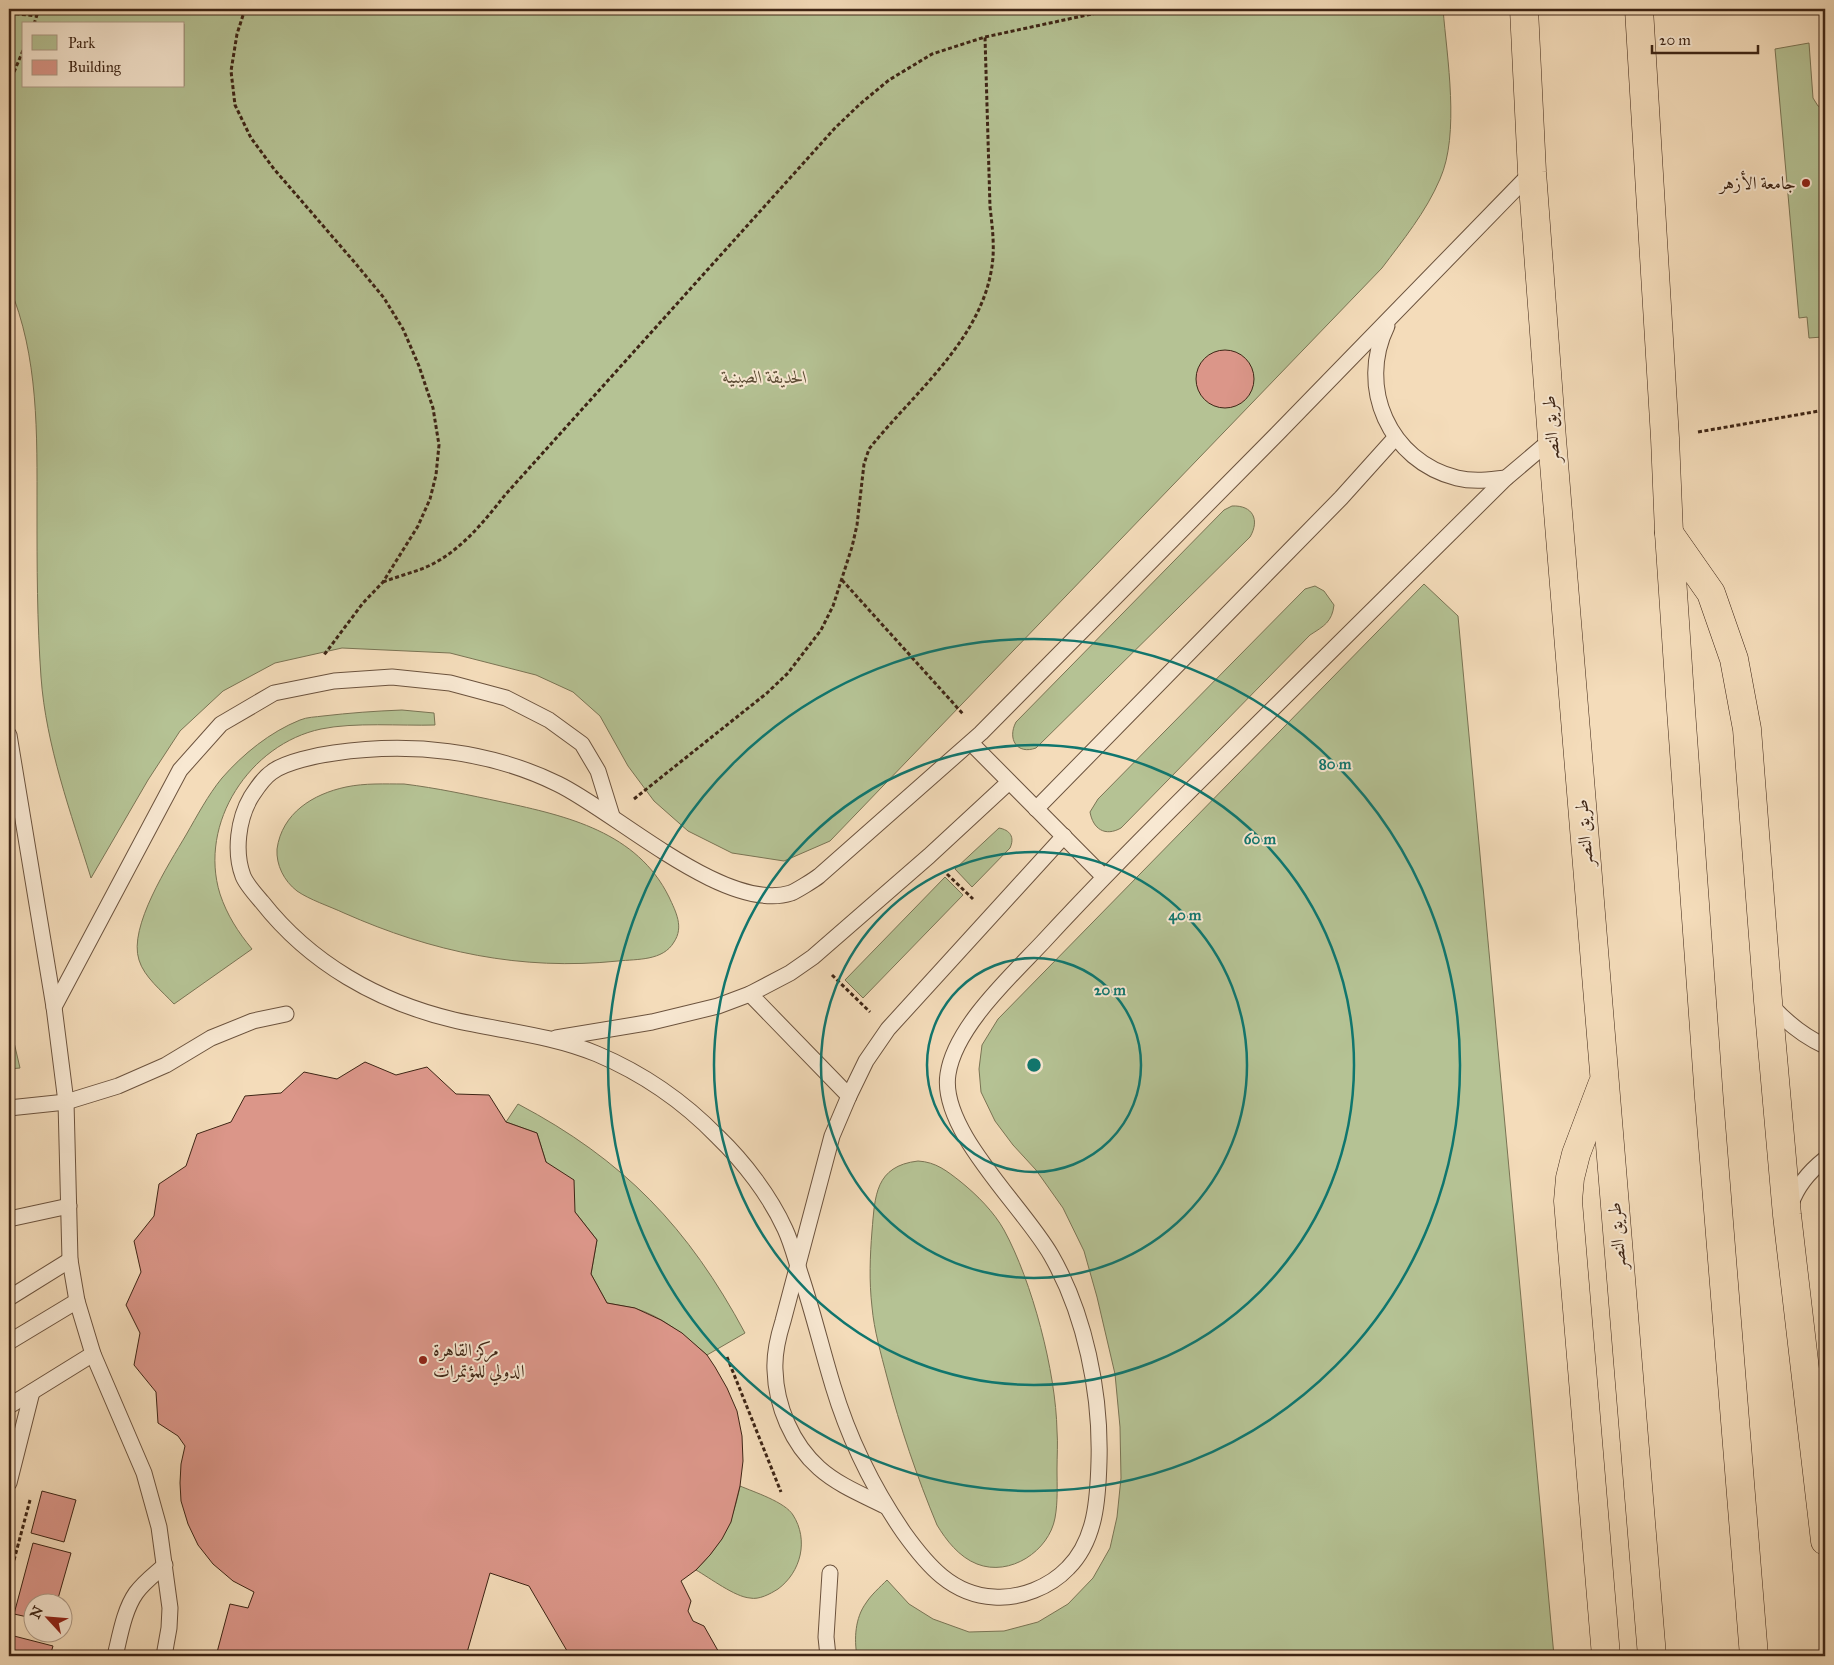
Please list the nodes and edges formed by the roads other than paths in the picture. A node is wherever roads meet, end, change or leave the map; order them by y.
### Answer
1 (1524, 9) edge
2 (1639, 9) edge
3 (1532, 172) junction
4 (1392, 316) junction
5 (1396, 438) junction
6 (1552, 439) junction
7 (1506, 478) junction
8 (1669, 533) junction
9 (9, 734) edge
10 (976, 738) junction
11 (1010, 782) junction
12 (1036, 809) junction
13 (612, 816) junction
14 (1064, 836) junction
15 (1103, 876) junction
16 (750, 994) junction
17 (1768, 1001) junction
18 (54, 1006) junction
19 (286, 1014) dead end
20 (552, 1039) junction
21 (1825, 1046) edge
22 (1605, 1079) junction
23 (849, 1096) junction
24 (66, 1102) junction
25 (9, 1108) edge
26 (1825, 1159) edge
27 (69, 1206) junction
28 (1787, 1215) junction
29 (9, 1219) edge
30 (70, 1260) junction
31 (798, 1265) junction
32 (9, 1298) edge
33 (77, 1301) junction
34 (9, 1342) edge
35 (93, 1354) junction
36 (32, 1392) junction
37 (9, 1406) edge
38 (1817, 1407) edge
39 (9, 1483) edge
40 (885, 1506) junction
41 (1825, 1541) edge
42 (165, 1565) junction
43 (830, 1573) dead end
44 (115, 1656) edge
45 (164, 1656) edge
46 (828, 1656) edge
47 (1606, 1656) edge
48 (1652, 1656) edge
49 (1754, 1656) edge

1 - 3 highway, طريق النصر
2 - 8 highway
3 - 4 lane
3 - 6 highway, طريق النصر
4 - 5 lane
4 - 10 lane
5 - 7 lane
5 - 12 lane
6 - 7 lane
6 - 22 highway, طريق النصر
7 - 15 lane
8 - 17 highway
8 - 49 highway
9 - 18 lane
10 - 11 lane
10 - 13 lane
11 - 12 lane
11 - 16 lane
12 - 14 lane
13 - 18 lane
13 - 20 lane
14 - 15 lane
14 - 23 lane
15 - 40 lane
16 - 20 lane
16 - 23 lane
17 - 21 lane
17 - 28 highway
18 - 24 lane
19 - 24 lane
20 - 31 lane
22 - 47 highway
22 - 48 highway, طريق النصر
23 - 31 lane
24 - 25 lane
24 - 27 lane
26 - 28 lane
27 - 29 lane
27 - 30 lane
28 - 38 highway
30 - 32 lane
30 - 33 lane
31 - 40 lane
31 - 40 lane
33 - 34 lane
33 - 35 lane
35 - 36 lane
35 - 42 lane
36 - 37 lane
36 - 39 lane
38 - 41 highway
42 - 44 lane
42 - 45 lane
43 - 46 lane

